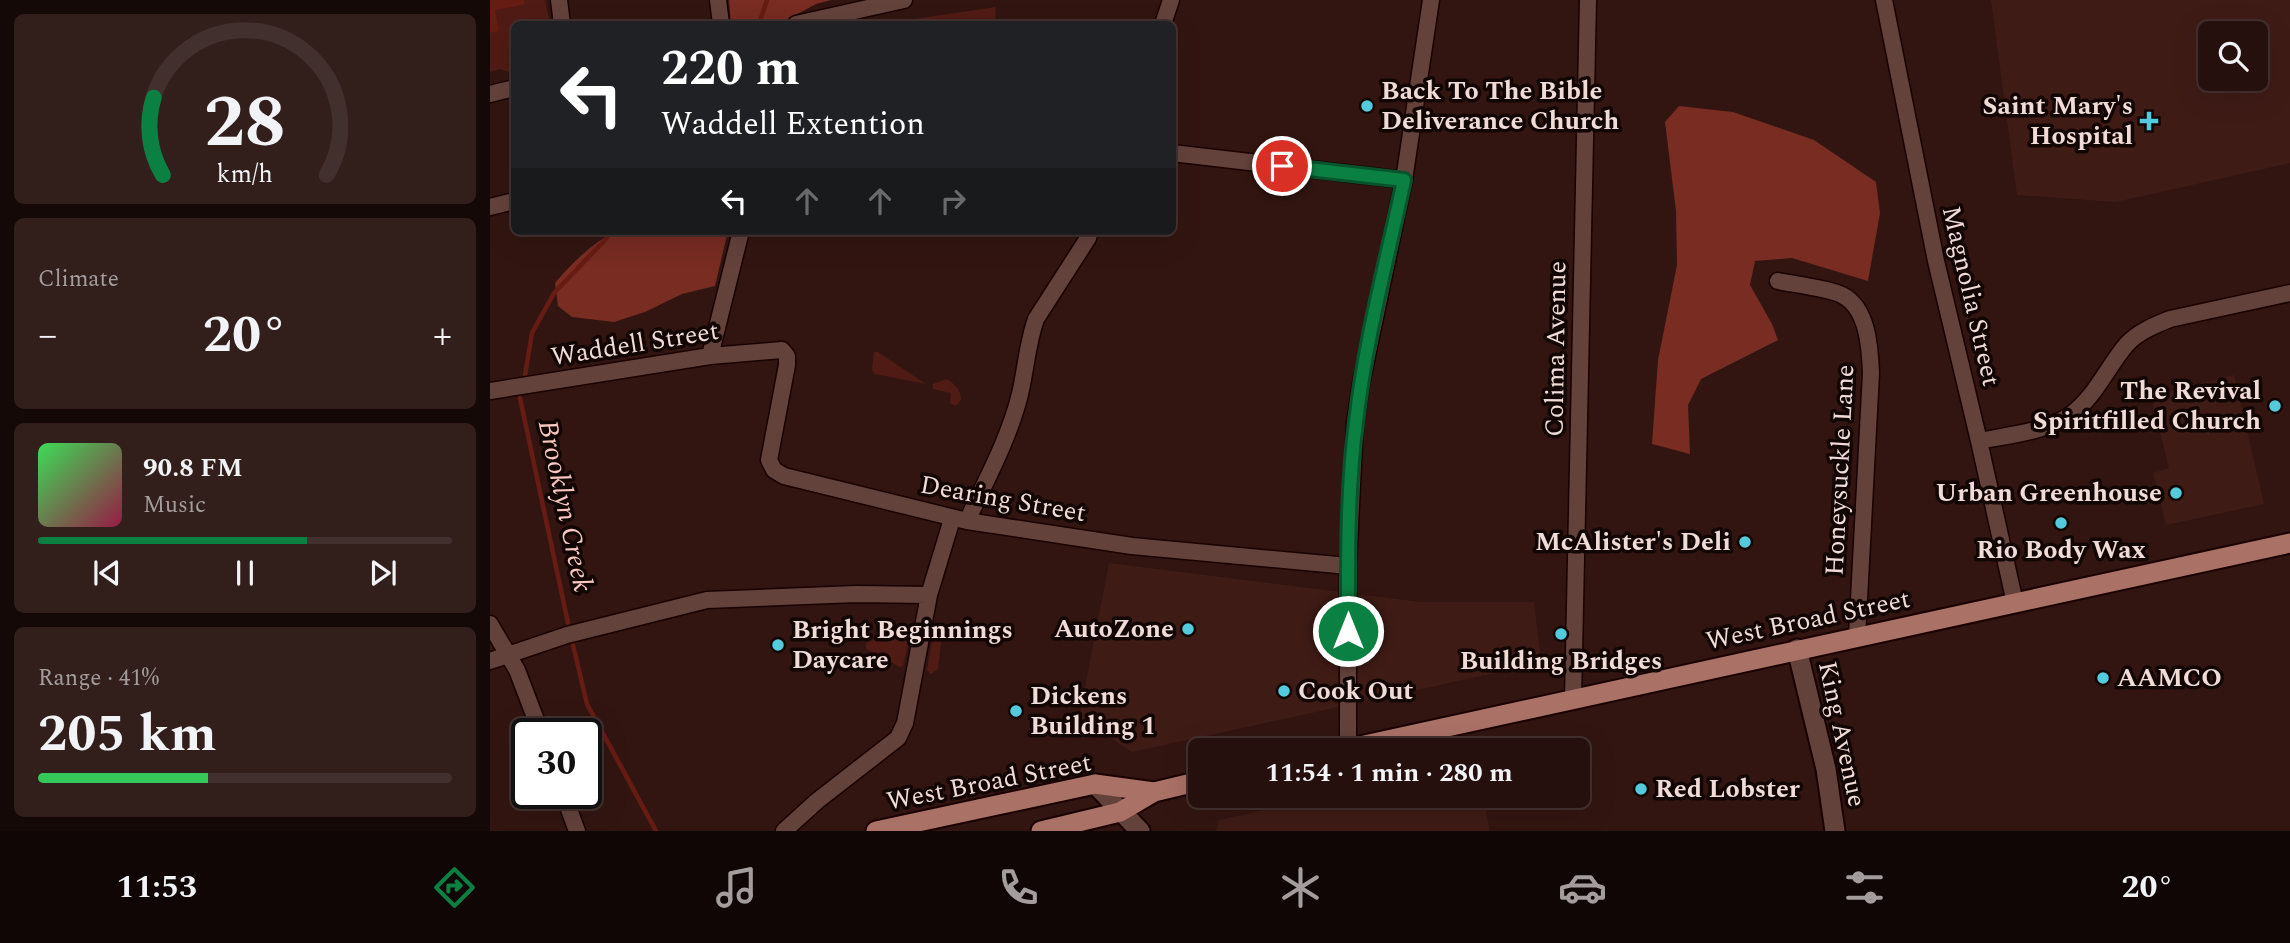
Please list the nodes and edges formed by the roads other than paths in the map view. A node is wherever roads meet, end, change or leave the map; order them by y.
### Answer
1 (559, 0) edge
2 (904, 0) edge
3 (1171, 0) edge
4 (1431, 0) edge
5 (1588, 0) edge
6 (1884, 0) edge
7 (719, 1) edge
8 (562, 21) edge
9 (721, 21) edge
10 (810, 21) edge
11 (1164, 21) edge
12 (511, 89) edge
13 (490, 94) edge
14 (1176, 153) edge
15 (1404, 180) junction
16 (511, 202) edge
17 (490, 207) edge
18 (740, 235) edge
19 (1089, 235) edge
20 (1778, 281) dead end
21 (2290, 293) edge
22 (786, 353) joint
23 (710, 356) junction
24 (490, 391) edge
25 (1979, 441) junction
26 (959, 520) junction
27 (2290, 543) edge
28 (1348, 566) junction
29 (929, 595) junction
30 (2015, 603) junction
31 (490, 624) edge
32 (1857, 637) junction
33 (1797, 649) junction
34 (509, 656) junction
35 (490, 661) edge
36 (1573, 699) junction
37 (535, 718) edge
38 (1342, 738) edge
39 (1396, 738) edge
40 (1095, 783) junction
41 (1188, 784) edge
42 (1154, 792) junction
43 (569, 809) edge
44 (1120, 812) junction
45 (577, 831) edge
46 (784, 831) edge
47 (876, 831) edge
48 (1041, 831) edge
49 (1140, 831) edge
50 (1835, 831) edge

1 - 8 street
2 - 10 street
3 - 11 street
4 - 15 street
5 - 36 street, Colima Avenue
6 - 25 street, Magnolia Street
7 - 9 street
12 - 13 street
14 - 15 street
15 - 28 street
16 - 17 street
18 - 23 street
19 - 26 street
20 - 32 street, Honeysuckle Lane
21 - 25 street
22 - 23 street, Waddell Street
22 - 26 street, Dearing Street
23 - 24 street, Waddell Street
25 - 30 street, Magnolia Street
26 - 28 street, Dearing Street
26 - 29 street
27 - 30 main road, West Broad Street
28 - 38 street
29 - 34 street
29 - 46 street
30 - 32 main road, West Broad Street
31 - 34 street
32 - 33 main road, West Broad Street
33 - 36 main road, West Broad Street
33 - 50 street, King Avenue
34 - 35 street
34 - 37 street
36 - 39 main road, West Broad Street
40 - 42 main road, West Broad Street
40 - 44 street
40 - 47 main road, West Broad Street
41 - 42 main road, West Broad Street
42 - 44 main road, West Broad Street
43 - 45 street
44 - 48 main road, West Broad Street
44 - 49 street

